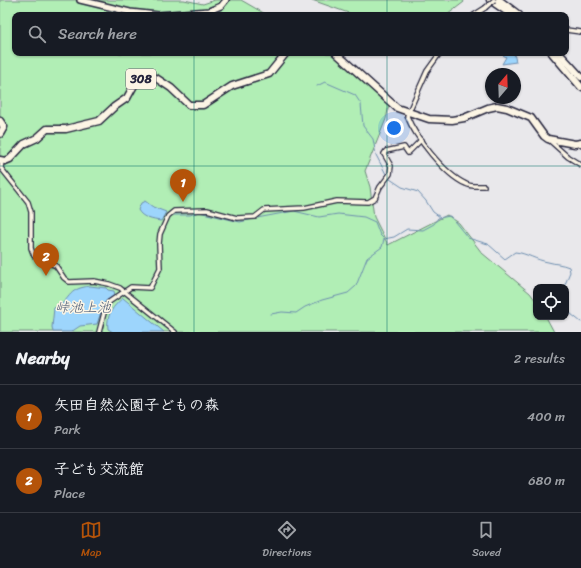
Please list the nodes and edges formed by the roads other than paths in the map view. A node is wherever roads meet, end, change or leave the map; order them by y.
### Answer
1 (80, 0) edge
2 (226, 0) edge
3 (490, 0) edge
4 (494, 0) edge
5 (499, 0) edge
6 (130, 12) edge
7 (196, 12) edge
8 (479, 12) edge
9 (508, 12) edge
10 (515, 12) edge
11 (569, 30) edge
12 (581, 32) edge
13 (284, 56) edge
14 (339, 56) edge
15 (438, 56) edge
16 (555, 56) edge
17 (562, 56) edge
18 (579, 77) edge
19 (581, 87) edge
20 (409, 112) junction
21 (0, 121) edge
22 (0, 134) edge
23 (548, 139) junction
24 (421, 140) junction
25 (581, 142) edge
26 (1, 161) edge
27 (581, 165) edge
28 (484, 186) dead end
29 (124, 292) junction
30 (99, 332) edge
31 (175, 332) edge

1 - 6 street
2 - 7 street
3 - 9 highway
4 - 8 street, bridge
5 - 10 highway
11 - 12 street
13 - 26 highway, 308
14 - 20 highway
15 - 20 street
16 - 18 highway
17 - 18 highway
18 - 19 highway
20 - 23 highway
20 - 24 street
21 - 22 highway
23 - 25 highway
23 - 27 street
24 - 28 street
24 - 29 street
26 - 29 street
29 - 30 street
29 - 31 street

